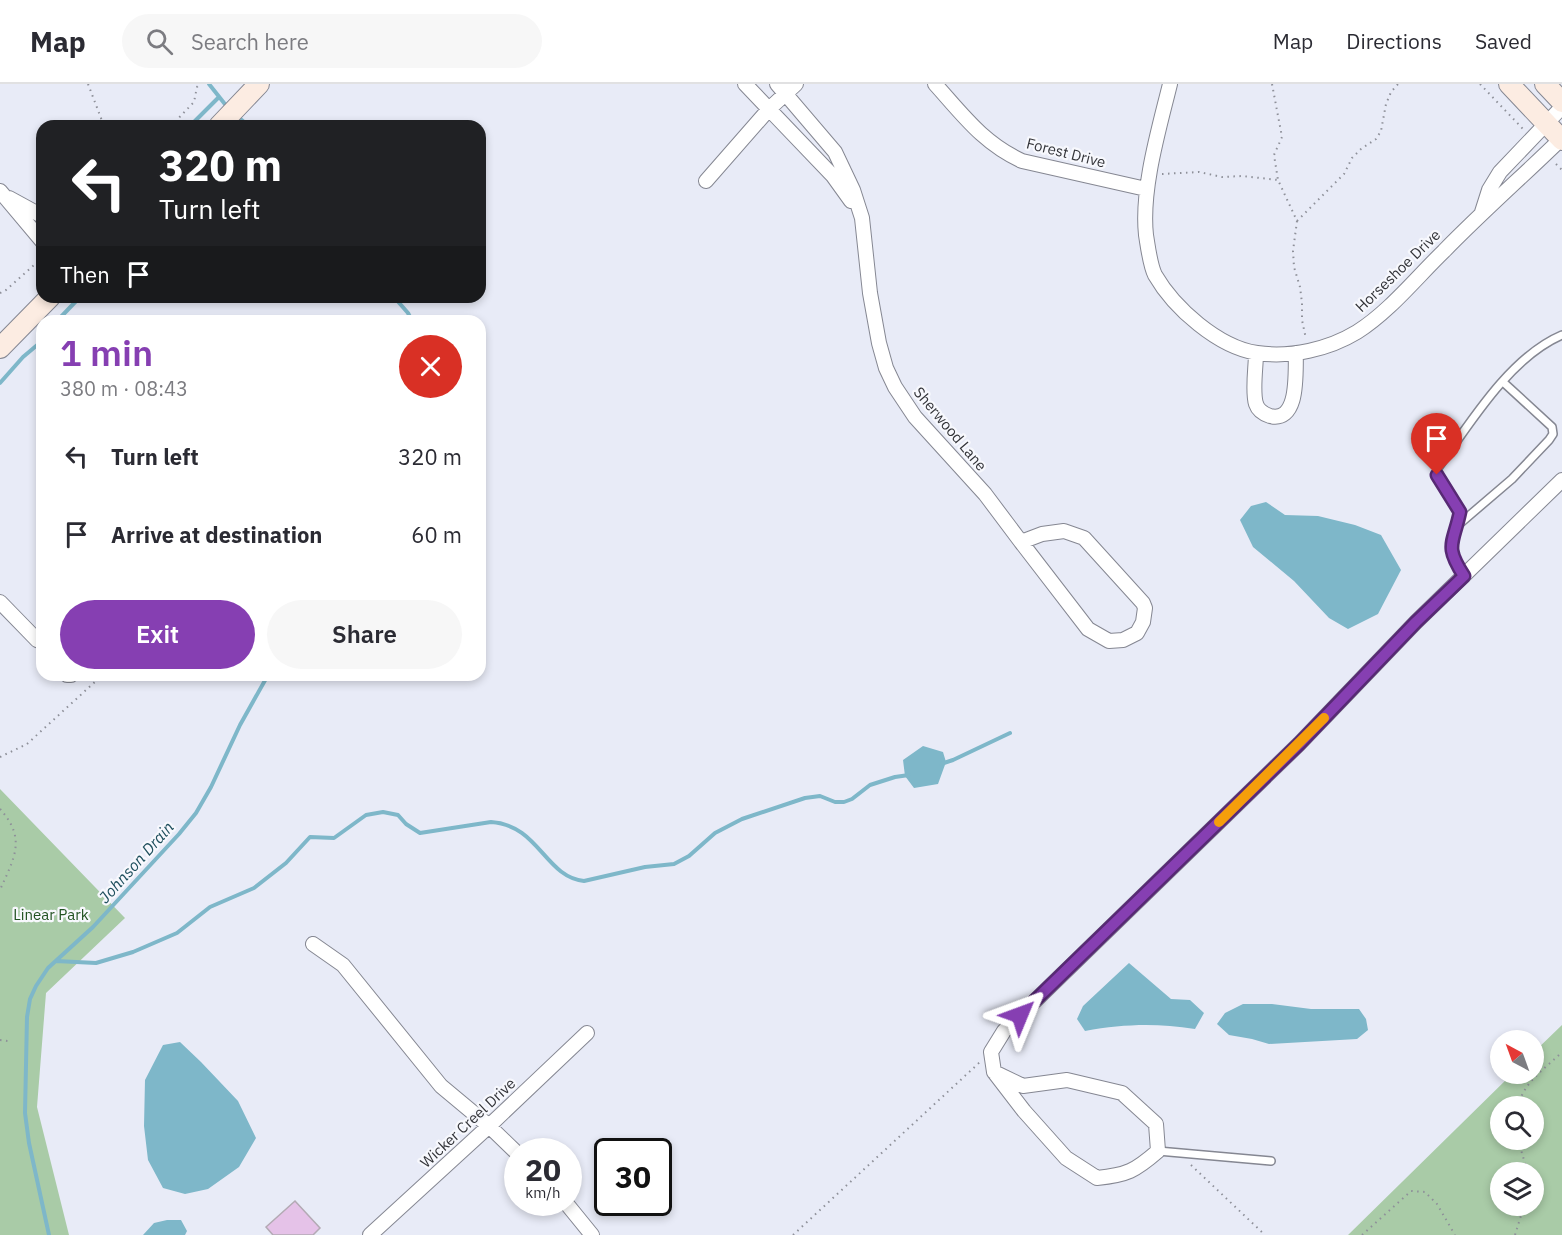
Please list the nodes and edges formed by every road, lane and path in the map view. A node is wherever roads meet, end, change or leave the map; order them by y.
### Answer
1 (88, 84) edge
2 (200, 84) edge
3 (259, 84) edge
4 (745, 84) edge
5 (935, 84) edge
6 (1170, 84) edge
7 (1272, 84) edge
8 (1398, 84) edge
9 (1480, 84) edge
10 (1509, 84) edge
11 (1545, 84) edge
12 (786, 87) edge
13 (1562, 102) edge
14 (1562, 107) edge
15 (769, 109) junction
16 (228, 117) edge
17 (102, 120) edge
18 (177, 120) edge
19 (1546, 123) junction
20 (1531, 138) junction
21 (1562, 139) edge
22 (1546, 154) junction
23 (1562, 170) edge
24 (1151, 172) junction
25 (1278, 180) junction
26 (706, 181) dead end
27 (1146, 189) junction
28 (2, 194) edge
29 (36, 213) edge
30 (1481, 214) junction
31 (862, 218) junction
32 (1297, 221) junction
33 (36, 234) edge
34 (36, 263) edge
35 (0, 292) edge
36 (44, 303) edge
37 (1562, 335) edge
38 (0, 348) edge
39 (1301, 352) junction
40 (1256, 353) junction
41 (1503, 382) junction
42 (1562, 480) edge
43 (1457, 526) junction
44 (1021, 542) junction
45 (1464, 576) junction
46 (0, 602) edge
47 (36, 639) edge
48 (95, 681) edge
49 (0, 757) edge
50 (0, 809) edge
51 (0, 890) edge
52 (313, 944) dead end
53 (587, 1033) dead end
54 (0, 1040) edge
55 (8, 1041) dead end
56 (991, 1052) junction
57 (1562, 1052) edge
58 (994, 1072) junction
59 (1520, 1096) edge
60 (489, 1126) junction
61 (504, 1140) edge
62 (1158, 1150) junction
63 (1176, 1152) junction
64 (1271, 1161) dead end
65 (577, 1216) edge
66 (1521, 1216) edge
67 (370, 1235) edge
68 (592, 1235) edge
69 (792, 1235) edge
70 (1265, 1235) edge
71 (1362, 1235) edge
72 (1455, 1235) edge
73 (1515, 1235) edge

1 - 17 path
2 - 18 path
3 - 16 street
4 - 15 street, Sherwood Lane
5 - 27 street, Forest Drive
6 - 24 street, Horseshoe Drive
7 - 25 path
8 - 32 path
9 - 20 path
10 - 19 street
11 - 13 street
12 - 15 street
12 - 31 street, Sherwood Lane
14 - 19 street, Horseshoe Drive
15 - 26 street
15 - 31 street, Sherwood Lane
19 - 20 street, Horseshoe Drive
19 - 21 street
20 - 30 street, Horseshoe Drive
21 - 22 street, Horseshoe Drive
22 - 23 path
22 - 30 street, Horseshoe Drive
24 - 25 path
24 - 27 street, Horseshoe Drive
25 - 32 path
27 - 40 street, Horseshoe Drive
28 - 29 street
28 - 33 street
30 - 39 street, Horseshoe Drive
31 - 44 street, Sherwood Lane
32 - 39 path
34 - 35 path
36 - 38 street
37 - 41 lane
39 - 40 street, Horseshoe Drive
39 - 40 street
41 - 43 lane
41 - 43 lane
42 - 45 street
43 - 45 lane
44 - 44 street, Sherwood Lane
45 - 56 street
46 - 47 street
48 - 49 path
50 - 51 path
52 - 60 street
53 - 60 street, Wicker Creel Drive
54 - 55 path
56 - 58 street
56 - 69 path
57 - 59 path
58 - 62 street
58 - 62 street
60 - 61 street
60 - 67 street, Wicker Creel Drive
62 - 63 lane
63 - 64 lane
63 - 70 path
65 - 68 street
66 - 73 path
71 - 72 path

